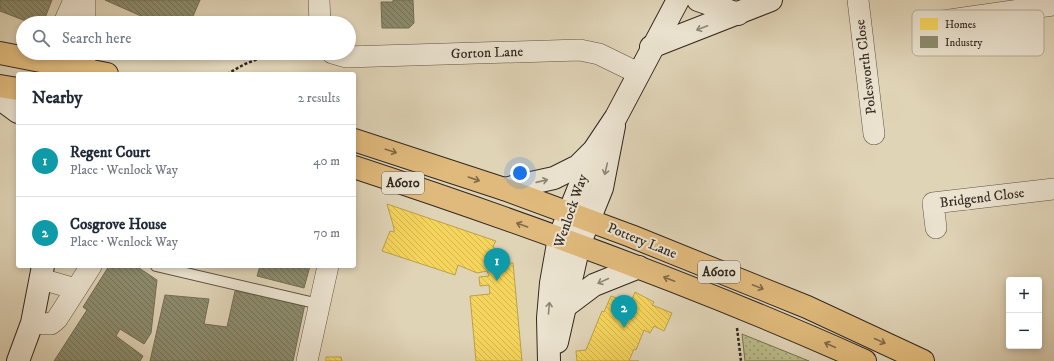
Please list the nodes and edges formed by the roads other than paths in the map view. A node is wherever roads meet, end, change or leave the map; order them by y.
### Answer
1 (74, 0) edge
2 (85, 0) edge
3 (319, 0) edge
4 (678, 0) edge
5 (698, 0) edge
6 (771, 0) edge
7 (858, 0) edge
8 (1053, 0) edge
9 (1054, 5) edge
10 (1054, 9) edge
11 (1019, 10) edge
12 (738, 14) junction
13 (67, 16) edge
14 (85, 16) edge
15 (320, 16) edge
16 (651, 47) junction
17 (0, 53) edge
18 (16, 56) edge
19 (356, 57) edge
20 (38, 60) edge
21 (55, 63) edge
22 (84, 65) edge
23 (102, 72) edge
24 (638, 73) junction
25 (0, 86) edge
26 (16, 89) edge
27 (0, 99) edge
28 (16, 111) edge
29 (616, 117) junction
30 (874, 134) dead end
31 (356, 141) edge
32 (594, 150) junction
33 (356, 168) edge
34 (1054, 189) edge
35 (504, 190) junction
36 (568, 213) junction
37 (589, 220) junction
38 (936, 228) dead end
39 (569, 242) junction
40 (639, 267) junction
41 (90, 268) edge
42 (165, 268) edge
43 (328, 268) edge
44 (42, 270) edge
45 (76, 289) junction
46 (319, 304) junction
47 (566, 306) junction
48 (32, 323) junction
49 (18, 361) edge
50 (307, 361) edge
51 (551, 361) edge
52 (865, 361) edge
53 (924, 361) edge

1 - 13 street
2 - 14 street
3 - 15 street
4 - 16 street
5 - 12 street
6 - 12 street
7 - 30 street, Polesworth Close
8 - 9 street
9 - 10 street
9 - 11 street
12 -> 16 street
16 - 24 street, Wenlock Way
17 - 18 highway
19 - 24 street, Gorton Lane
20 - 21 highway
21 - 22 highway
22 - 23 highway
24 - 29 street, Wenlock Way
25 - 26 highway
27 - 28 street
29 - 32 street, Wenlock Way
29 -> 37 street, Wenlock Way
31 -> 35 highway, Pottery Lane / A6010
35 -> 32 street
32 - 36 street, Wenlock Way
39 -> 33 highway, Pottery Lane / A6010
34 - 38 street, Bridgend Close
35 - 36 highway, Pottery Lane / A6010
36 - 37 highway, Pottery Lane / A6010
36 - 39 street, Wenlock Way
37 - 39 street, Wenlock Way
37 -> 53 highway, Pottery Lane / A6010
39 - 40 highway, Pottery Lane / A6010
39 - 47 street, Wenlock Way
51 -> 39 street, Wenlock Way
40 -> 47 street
52 -> 40 highway, Pottery Lane / A6010
41 - 45 street
42 - 46 lane
43 - 46 street
44 - 45 street
44 - 48 street
45 - 48 street
46 - 50 street
47 - 51 street, Wenlock Way
48 - 49 street

